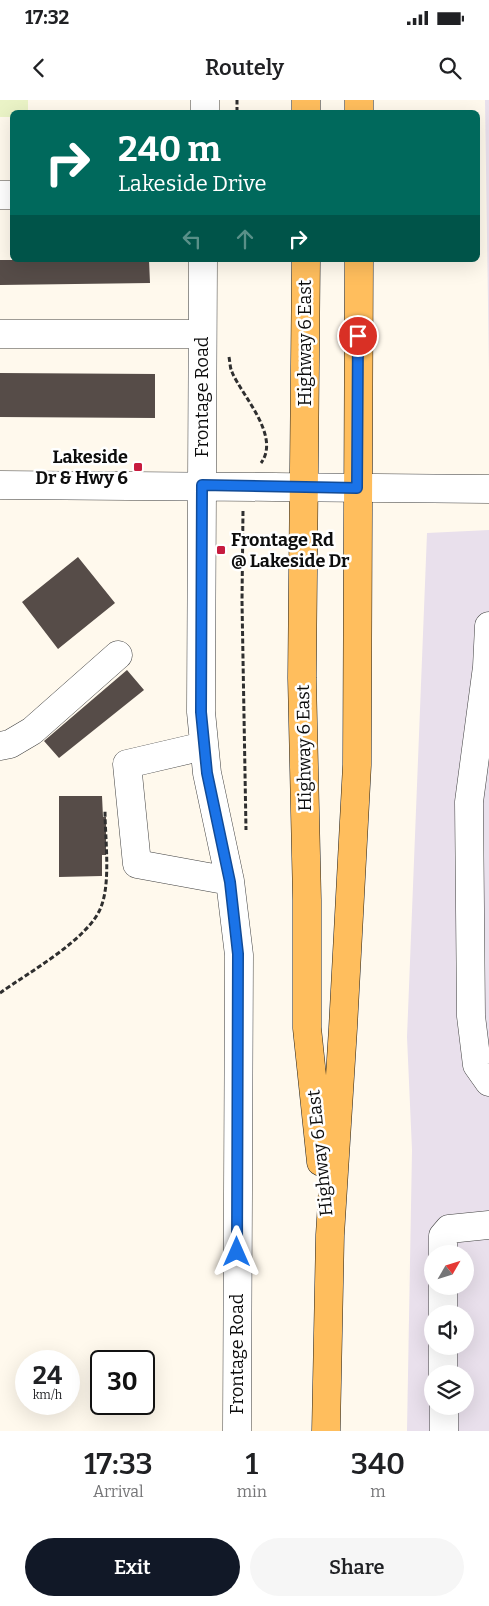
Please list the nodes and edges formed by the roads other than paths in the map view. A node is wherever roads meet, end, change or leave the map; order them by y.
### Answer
1 (203, 262) edge
2 (306, 262) edge
3 (359, 262) edge
4 (0, 334) edge
5 (202, 334) junction
6 (0, 485) edge
7 (202, 485) junction
8 (305, 488) junction
9 (357, 488) junction
10 (489, 489) edge
11 (489, 626) edge
12 (118, 654) dead end
13 (0, 746) edge
14 (204, 746) junction
15 (479, 802) edge
16 (230, 882) junction
17 (489, 1082) edge
18 (489, 1225) edge
19 (330, 1235) junction
20 (443, 1245) edge
21 (444, 1415) edge
22 (237, 1431) edge
23 (326, 1431) edge
24 (444, 1431) edge

1 - 5 street, Frontage Road
2 - 8 main road, Highway 6 East
3 - 9 main road, Highway 6 East
4 - 5 street
5 - 7 street, Frontage Road
6 - 7 street
7 - 8 street
7 - 14 street, Frontage Road
8 - 9 street
8 - 19 main road, Highway 6 East
9 - 10 street
9 - 19 main road, Highway 6 East
11 - 15 street
12 - 13 street
14 - 16 street, Frontage Road
14 - 16 street
15 - 17 street
16 - 22 street, Frontage Road
18 - 20 street
19 - 23 main road, Highway 6 East
21 - 24 street

